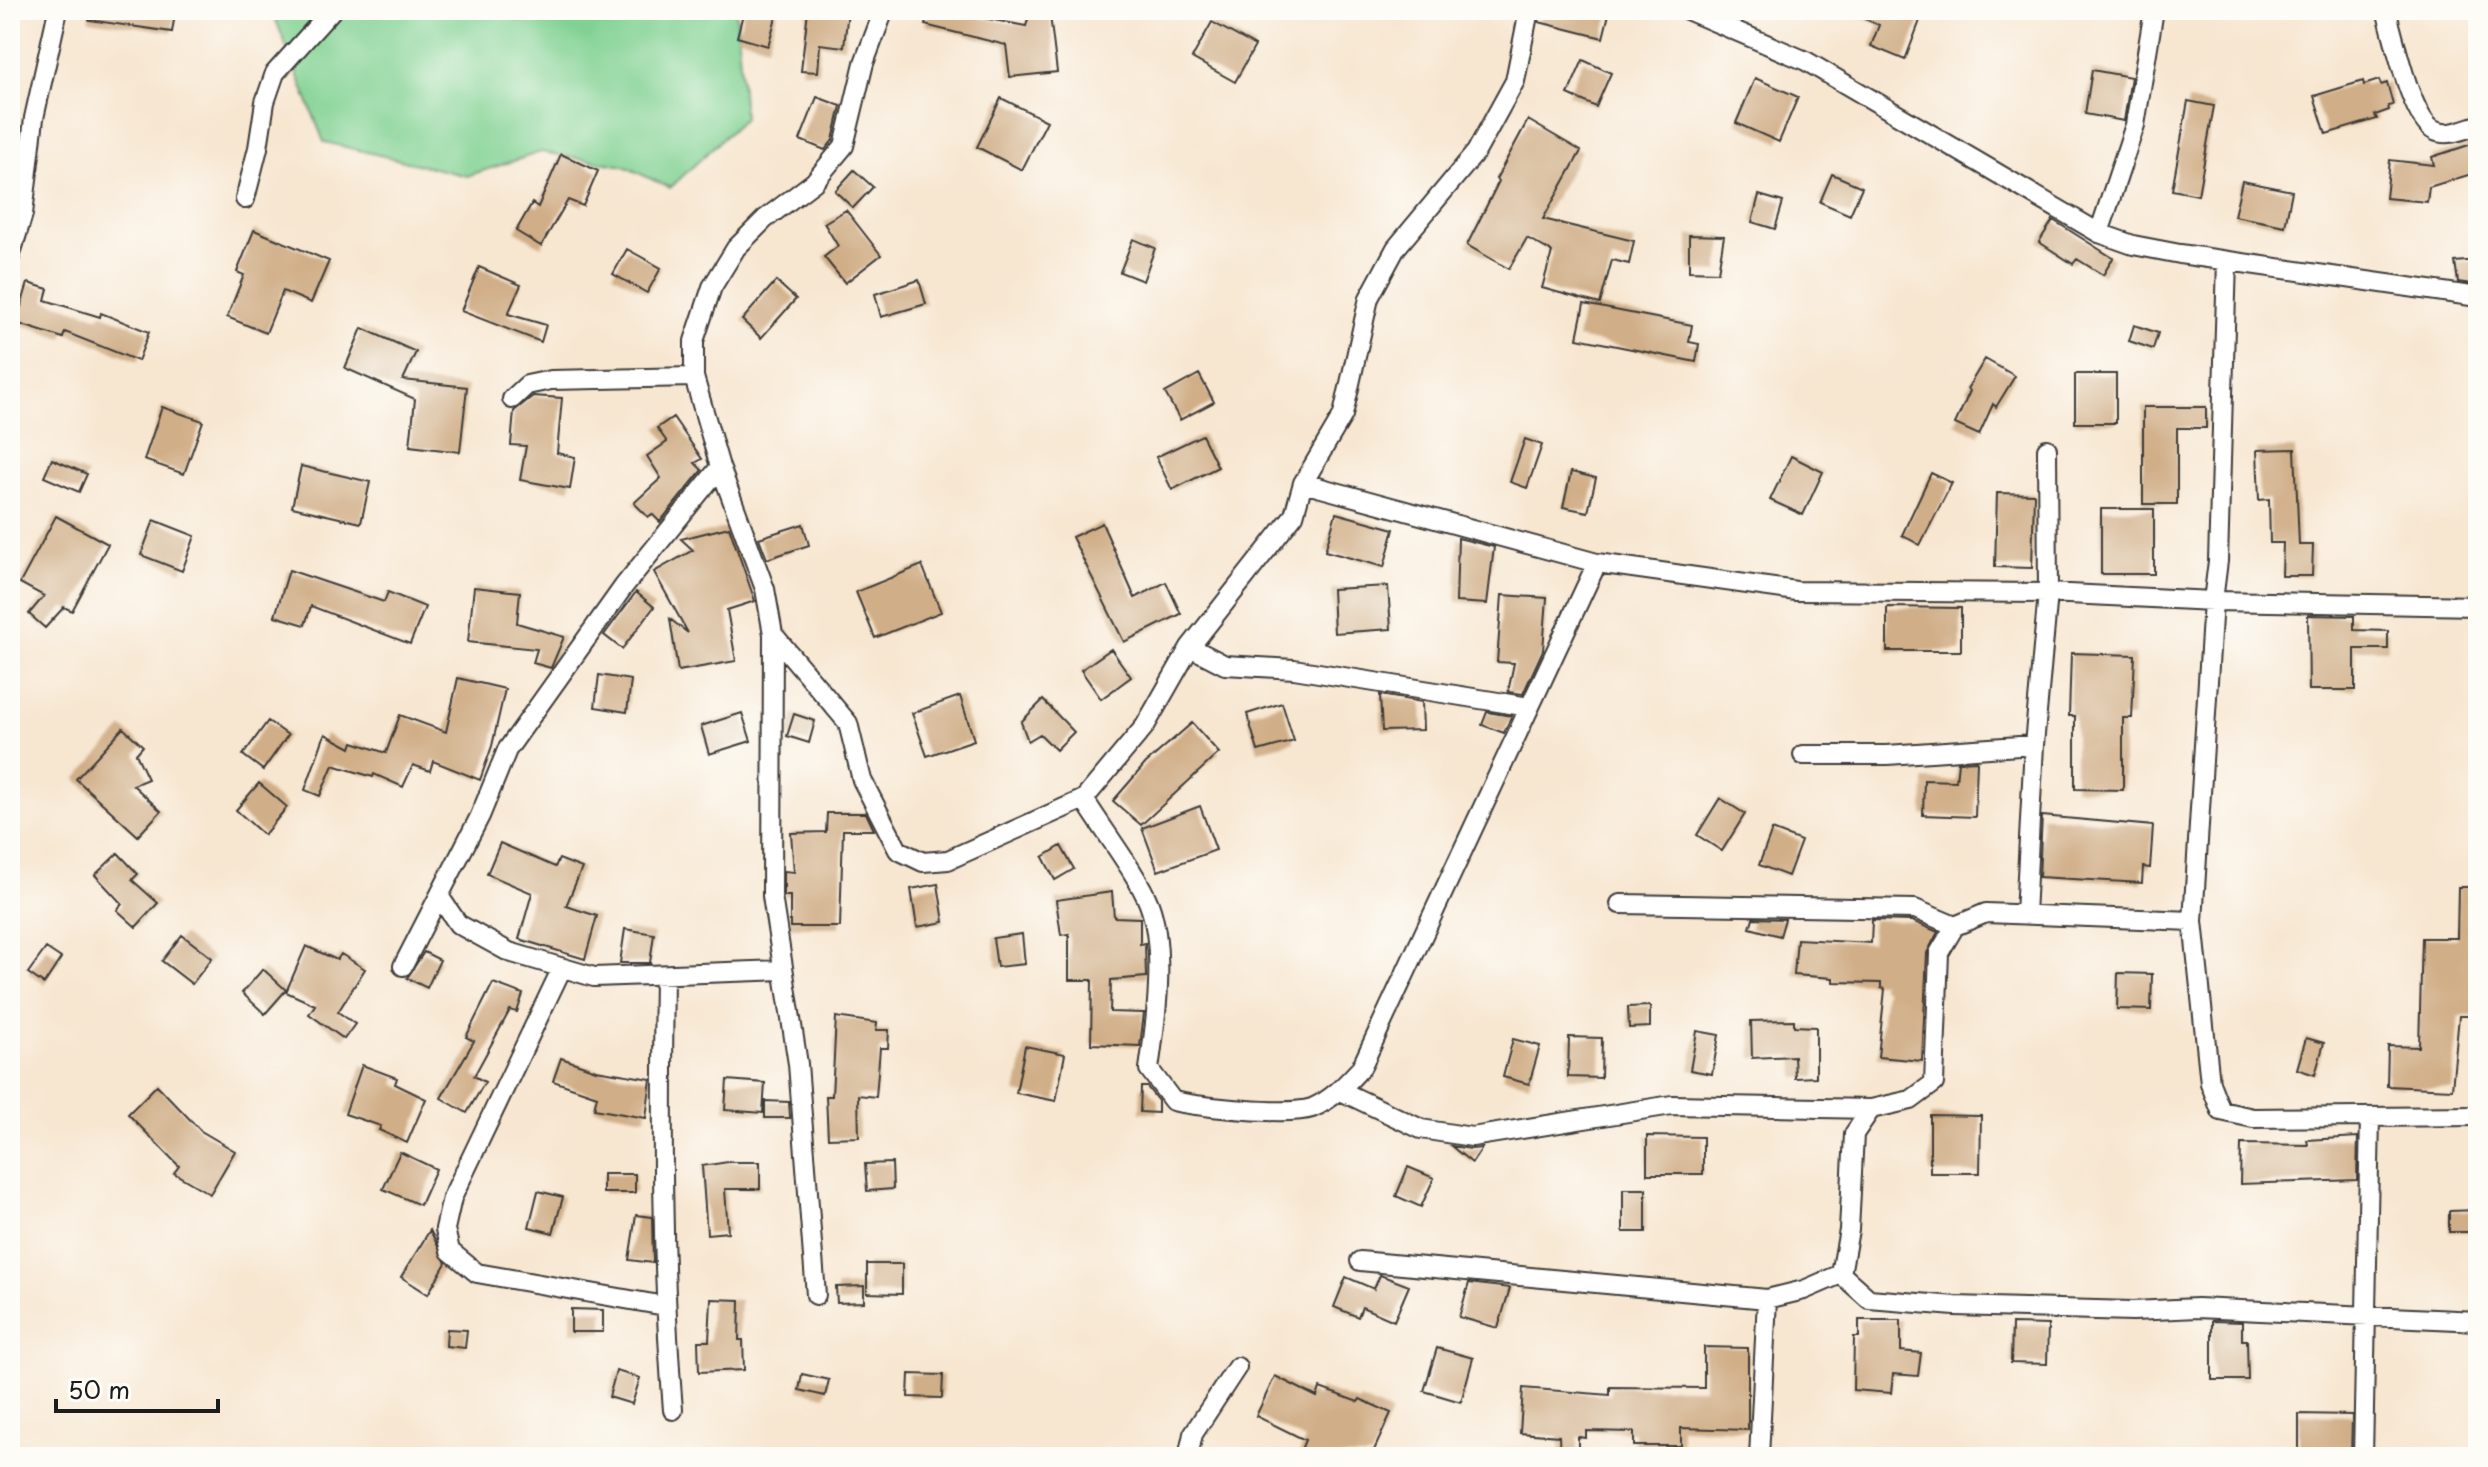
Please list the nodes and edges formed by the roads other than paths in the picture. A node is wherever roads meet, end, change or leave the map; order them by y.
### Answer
1 (58, 10) edge
2 (332, 10) edge
3 (884, 10) edge
4 (1529, 10) edge
5 (2154, 10) edge
6 (2386, 10) edge
7 (1691, 11) edge
8 (2478, 125) edge
9 (245, 199) dead end
10 (2099, 233) junction
11 (10, 257) edge
12 (2227, 261) junction
13 (2478, 297) edge
14 (694, 377) junction
15 (512, 399) dead end
16 (2047, 449) dead end
17 (720, 467) junction
18 (1303, 483) junction
19 (1597, 563) junction
20 (2048, 593) junction
21 (2213, 601) junction
22 (2478, 606) edge
23 (773, 634) junction
24 (1190, 647) junction
25 (1529, 707) junction
26 (2034, 745) junction
27 (1803, 755) dead end
28 (1084, 799) junction
29 (439, 896) junction
30 (1620, 904) dead end
31 (2025, 914) junction
32 (2193, 921) junction
33 (1955, 926) junction
34 (403, 966) dead end
35 (562, 968) junction
36 (783, 970) junction
37 (664, 976) junction
38 (1341, 1091) junction
39 (1871, 1109) junction
40 (2478, 1116) edge
41 (2370, 1117) junction
42 (1360, 1261) dead end
43 (1841, 1274) junction
44 (816, 1295) dead end
45 (1767, 1299) junction
46 (665, 1306) junction
47 (2364, 1317) junction
48 (2478, 1321) edge
49 (1237, 1367) dead end
50 (673, 1410) dead end
51 (1188, 1457) edge
52 (1759, 1457) edge
53 (2363, 1457) edge

1 - 11 street
2 - 9 street
3 - 14 street
4 - 18 street
5 - 10 street
6 - 8 street
7 - 10 street
10 - 12 street
12 - 13 street
12 - 21 street
14 - 15 street
14 - 17 street
16 - 20 street
17 - 23 street
17 - 29 street
18 - 19 street
18 - 24 street
19 - 20 street
19 - 25 street
20 - 21 street
20 - 26 street
21 - 22 street
21 - 32 street
23 - 28 street
23 - 36 street
24 - 25 street
24 - 28 street
25 - 38 street
26 - 27 street
26 - 31 street
28 - 38 street
29 - 34 street
29 - 35 street
30 - 33 street
31 - 32 street
31 - 33 street
32 - 41 street
33 - 39 street
35 - 37 street
35 - 46 street
36 - 37 street
36 - 44 street
37 - 46 street
38 - 39 street
39 - 43 street
40 - 41 street
41 - 47 street
42 - 45 street
43 - 45 street
43 - 47 street
45 - 52 street
46 - 50 street
47 - 48 street
47 - 53 street
49 - 51 street

